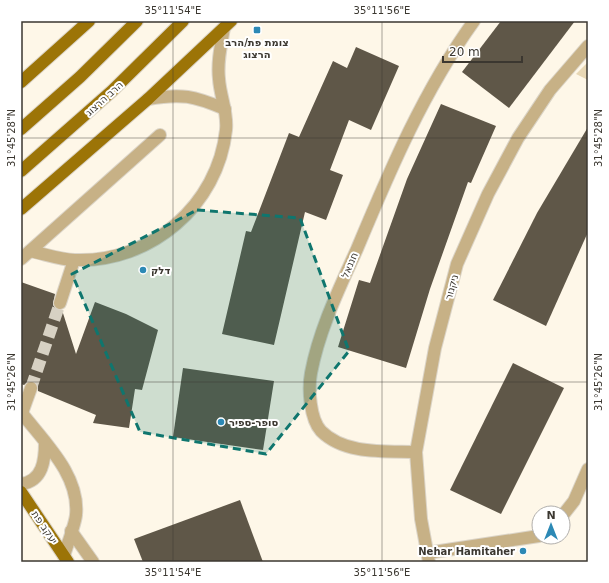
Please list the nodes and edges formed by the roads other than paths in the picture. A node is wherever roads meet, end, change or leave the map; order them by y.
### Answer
1 (90, 21) edge
2 (137, 21) edge
3 (183, 21) edge
4 (474, 21) edge
5 (227, 24) edge
6 (588, 46) edge
7 (21, 82) edge
8 (148, 99) junction
9 (226, 109) junction
10 (21, 129) edge
11 (160, 135) dead end
12 (21, 171) edge
13 (21, 209) edge
14 (26, 255) edge
15 (74, 260) junction
16 (60, 304) tunnel mouth
17 (31, 388) tunnel mouth
18 (21, 413) edge
19 (45, 442) junction
20 (416, 452) junction
21 (588, 469) edge
22 (21, 484) edge
23 (21, 492) edge
24 (571, 505) edge
25 (71, 531) junction
26 (531, 538) edge
27 (428, 558) edge
28 (66, 559) edge
29 (94, 562) edge

1 - 7 main road
2 - 10 main road
3 - 12 main road, הרב הרצוג
4 - 20 street, חננאל
5 - 8 main road
5 - 9 street
6 - 20 street, ניקנור
8 - 9 street
8 - 13 main road
9 - 15 street
11 - 14 street
14 - 15 street
15 - 16 street
17 - 18 street
18 - 19 street
19 - 22 street
19 - 25 street
20 - 27 street, ניקנור
21 - 24 street
23 - 28 main road, יעקב פת
25 - 28 street
25 - 29 street
26 - 27 street

